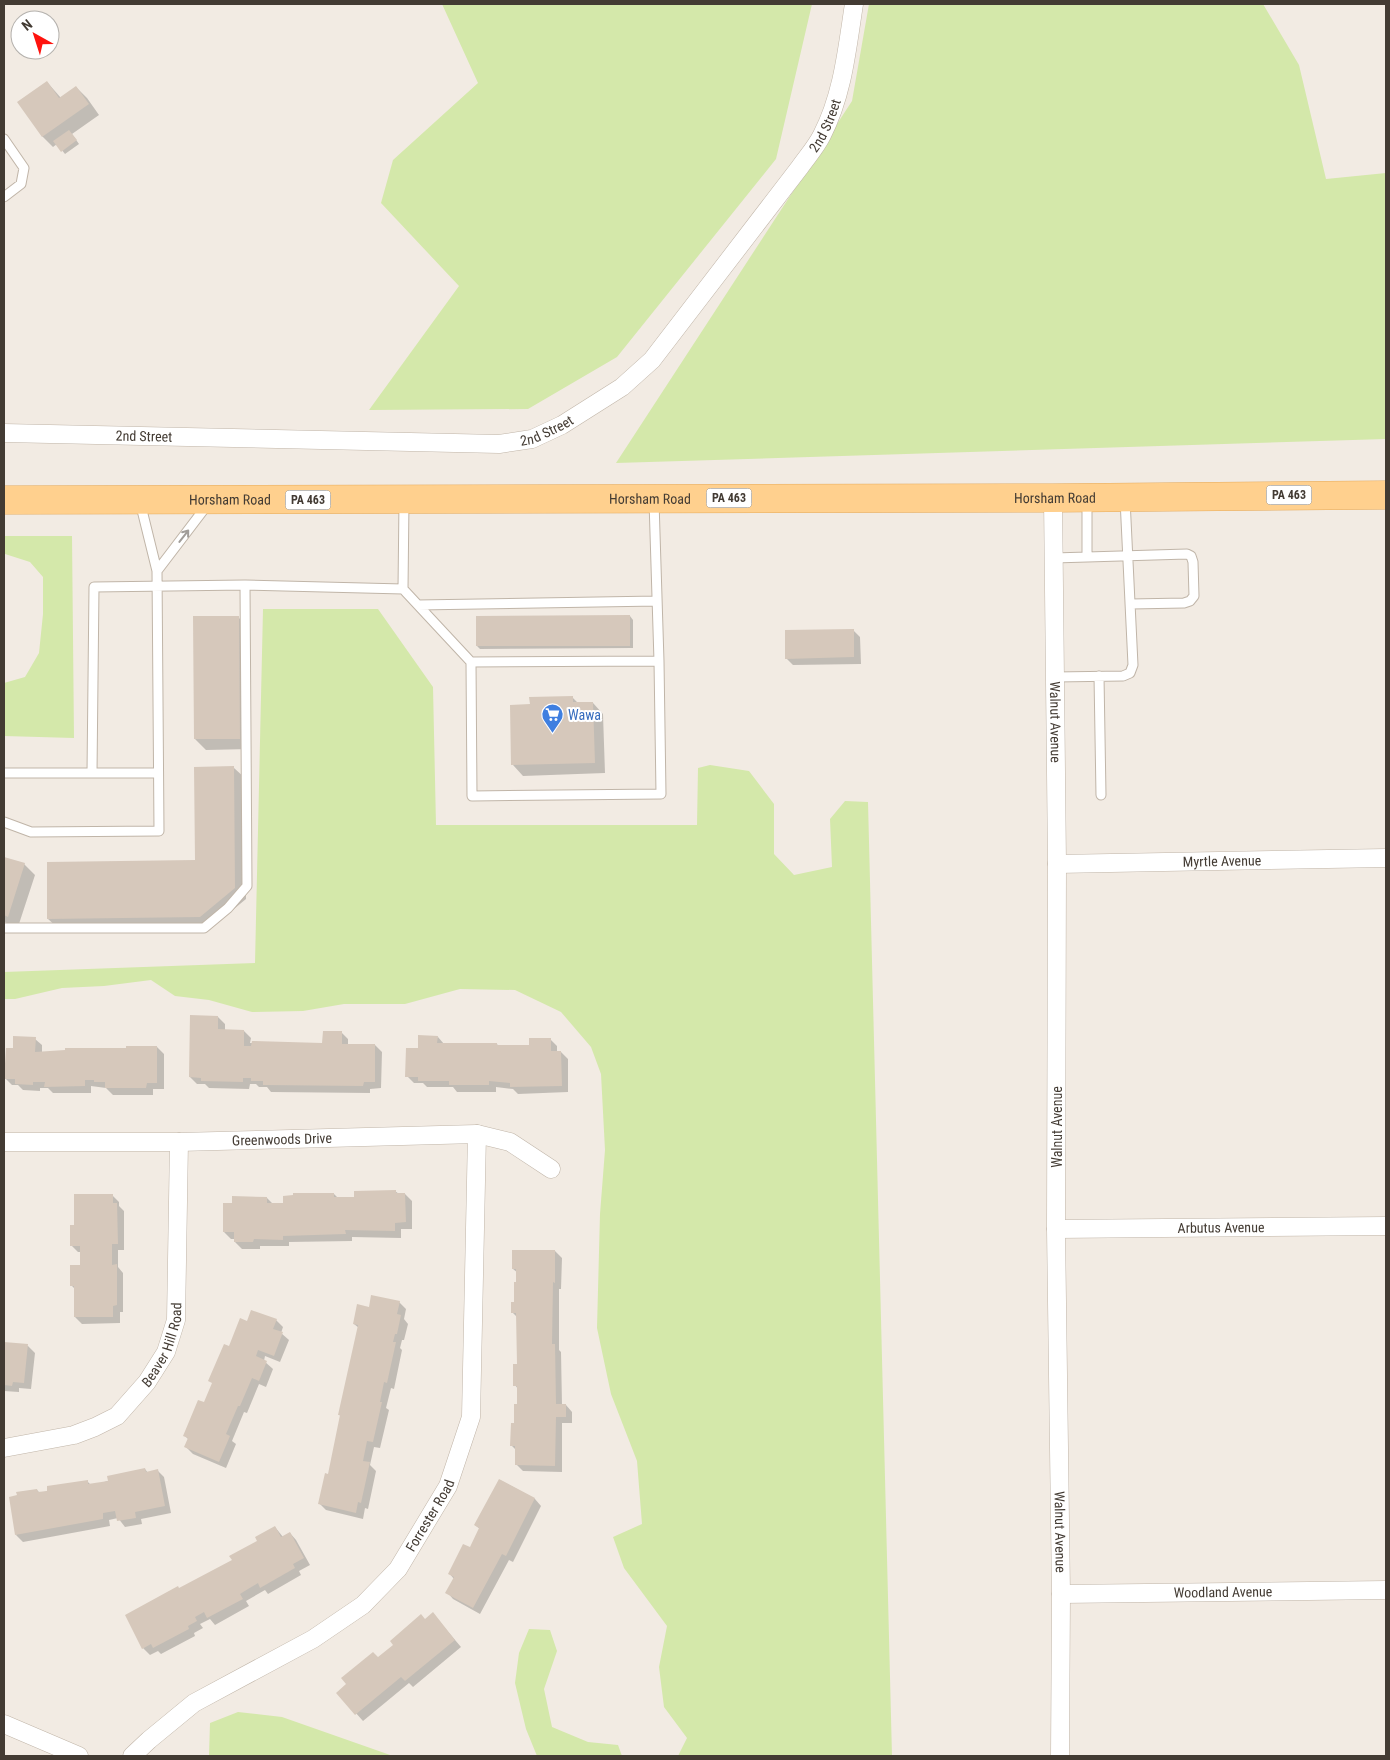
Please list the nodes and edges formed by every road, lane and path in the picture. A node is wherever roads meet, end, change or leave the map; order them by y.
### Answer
1 (854, 4) edge
2 (4, 139) edge
3 (4, 197) edge
4 (4, 433) edge
5 (1386, 495) edge
6 (1087, 497) junction
7 (1125, 497) junction
8 (654, 498) junction
9 (1053, 498) junction
10 (139, 499) junction
11 (4, 500) edge
12 (212, 500) junction
13 (404, 500) junction
14 (1129, 556) junction
15 (1087, 557) junction
16 (1054, 558) junction
17 (157, 571) junction
18 (157, 586) junction
19 (245, 586) junction
20 (402, 589) junction
21 (657, 601) junction
22 (1131, 604) junction
23 (418, 606) junction
24 (659, 661) junction
25 (471, 662) junction
26 (1098, 676) junction
27 (1055, 677) junction
28 (4, 773) edge
29 (92, 773) junction
30 (158, 773) junction
31 (1101, 795) dead end
32 (4, 822) edge
33 (1386, 858) edge
34 (1057, 864) junction
35 (4, 928) edge
36 (477, 1134) junction
37 (4, 1142) edge
38 (179, 1142) junction
39 (551, 1169) dead end
40 (1386, 1226) edge
41 (1056, 1229) junction
42 (4, 1448) edge
43 (1386, 1590) edge
44 (1061, 1594) junction
45 (4, 1724) edge
46 (79, 1756) edge
47 (132, 1756) edge
48 (1060, 1756) edge

1 - 4 street, 2nd Street
2 - 3 lane
5 - 7 main road, Horsham Road / PA 463
6 - 7 main road, Horsham Road / PA 463
6 - 9 main road, Horsham Road / PA 463
6 - 15 lane
7 - 14 lane
8 - 9 main road, Horsham Road / PA 463
8 - 13 main road, Horsham Road / PA 463
8 - 21 lane
9 - 16 street, Walnut Avenue
10 - 11 main road, Horsham Road / PA 463
10 - 12 main road, Horsham Road / PA 463
10 - 17 lane
12 - 13 main road, Horsham Road / PA 463
17 -> 12 lane
13 - 20 lane
14 - 15 lane
14 - 22 lane
14 - 22 lane
15 - 16 lane
16 - 27 street, Walnut Avenue
17 - 18 lane
18 - 19 lane
18 - 29 lane
18 - 30 lane
19 - 20 lane
19 - 35 lane
20 - 23 lane
21 - 23 lane
21 - 24 lane
22 - 26 lane
23 - 25 lane
24 - 25 lane
24 - 25 lane
26 - 27 lane
26 - 31 lane
27 - 34 street, Walnut Avenue
28 - 29 lane
29 - 30 lane
30 - 32 lane
33 - 34 street, Myrtle Avenue
34 - 41 street, Walnut Avenue
36 - 38 street, Greenwoods Drive
36 - 39 street, Greenwoods Drive
36 - 47 street, Forrester Road
37 - 38 street, Greenwoods Drive
38 - 42 street, Beaver Hill Road
40 - 41 street, Arbutus Avenue
41 - 44 street, Walnut Avenue
43 - 44 street, Woodland Avenue
44 - 48 street, Walnut Avenue
45 - 46 street

